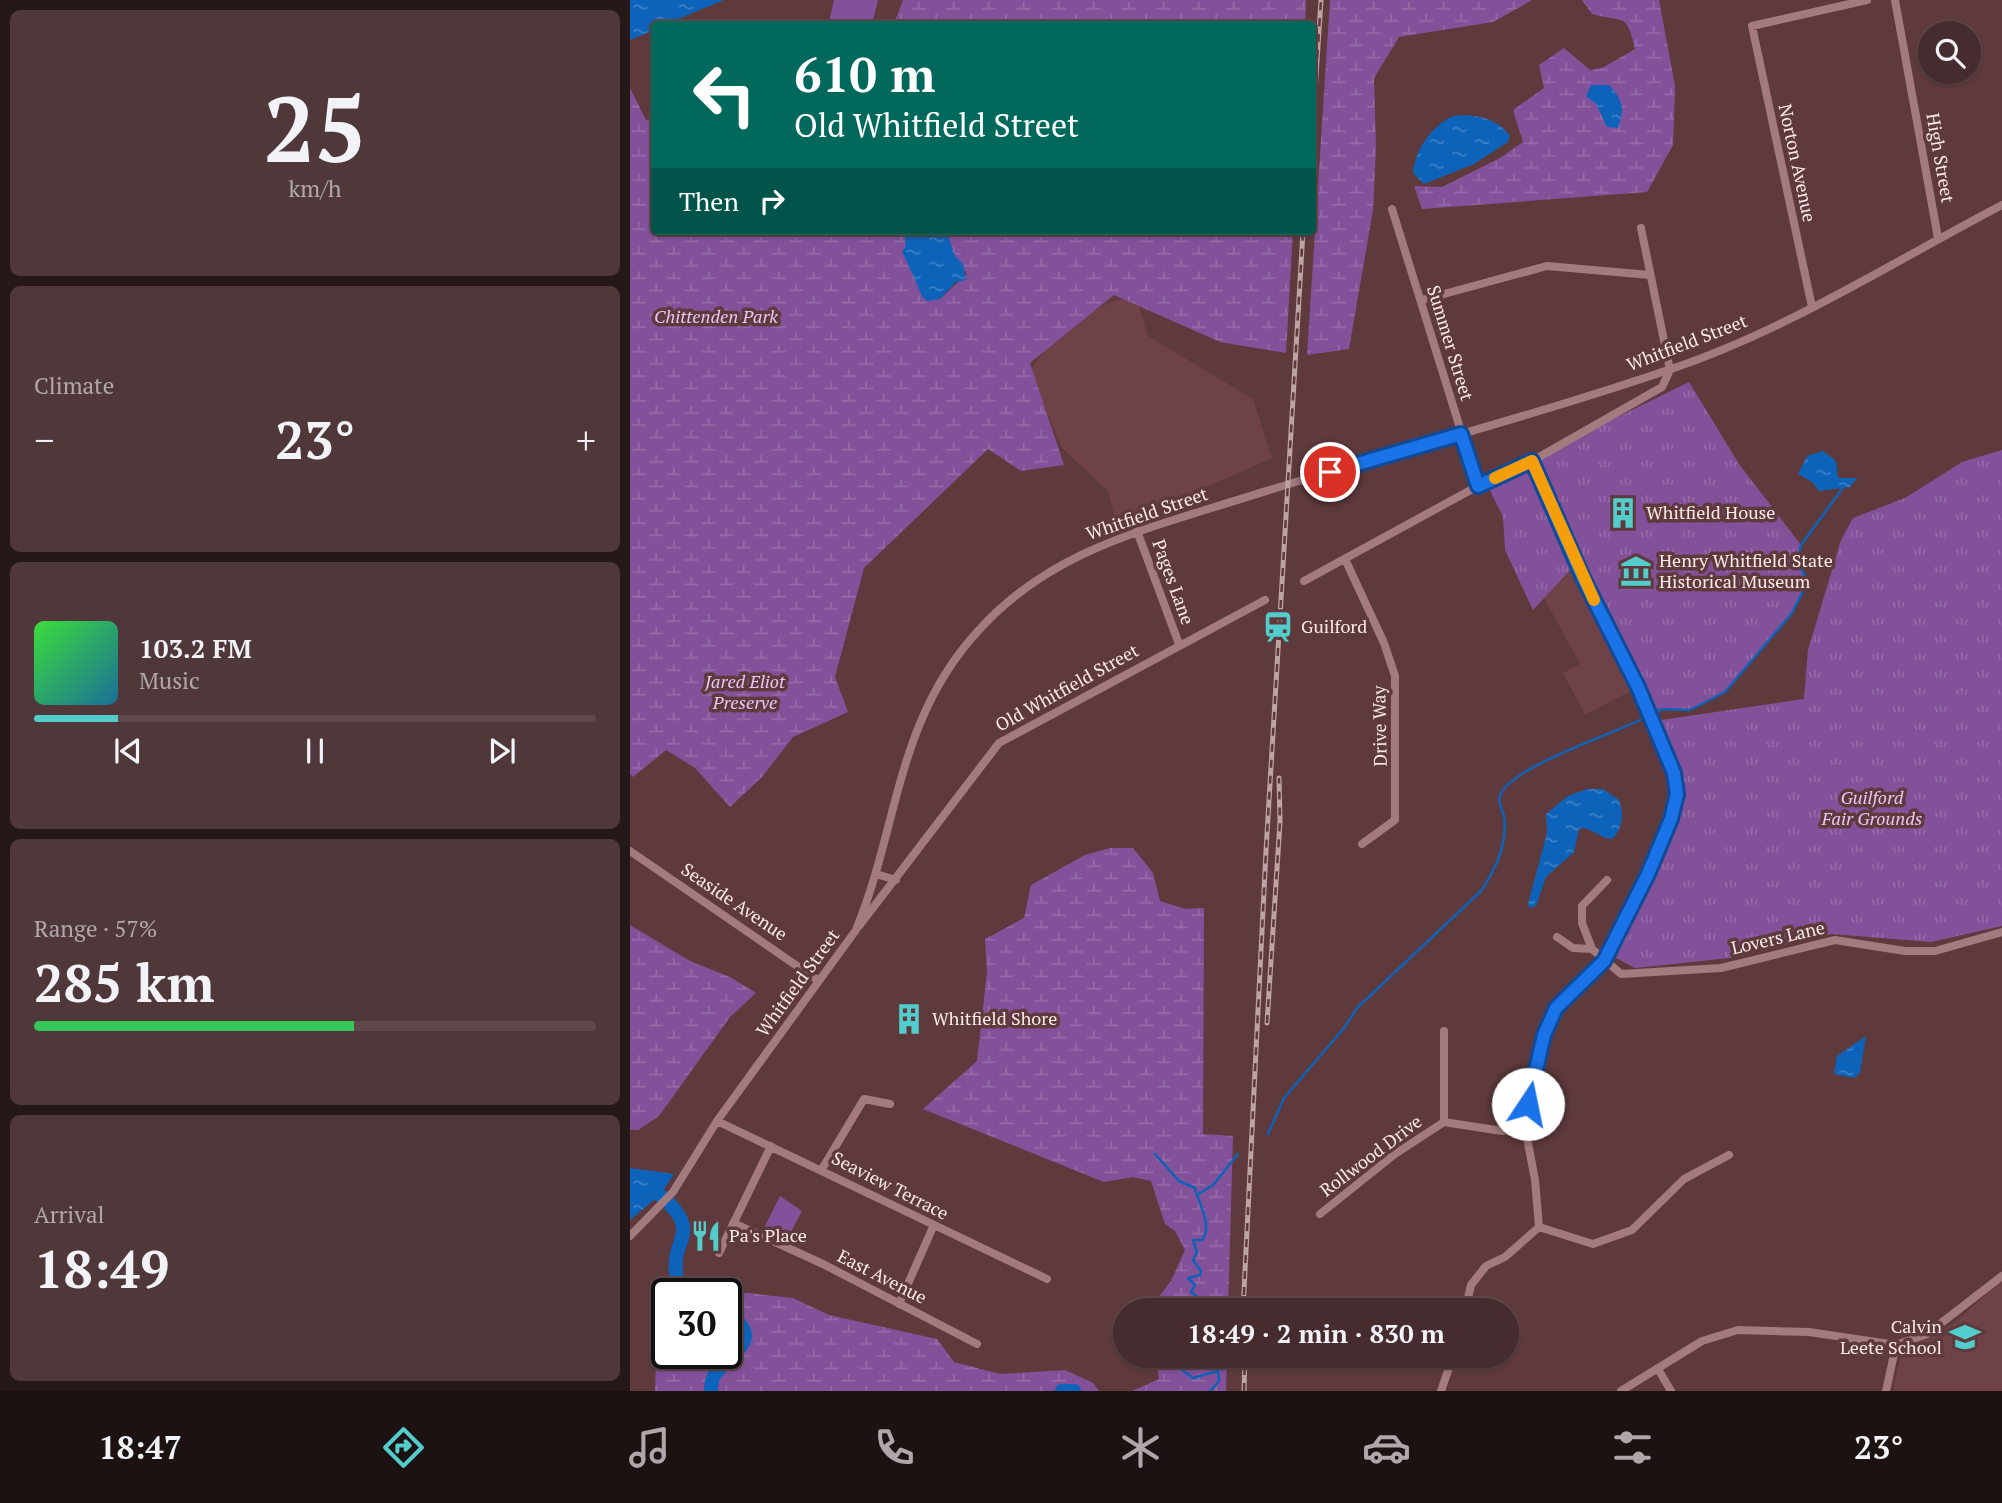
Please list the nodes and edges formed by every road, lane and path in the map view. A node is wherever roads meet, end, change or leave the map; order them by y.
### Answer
1 (1867, 0) edge
2 (1895, 0) edge
3 (2002, 205) edge
4 (1392, 209) dead end
5 (1641, 228) dead end
6 (1938, 238) junction
7 (1650, 275) junction
8 (1422, 300) junction
9 (1812, 307) junction
10 (1670, 370) junction
11 (1461, 434) junction
12 (1532, 461) junction
13 (1478, 486) junction
14 (1137, 531) junction
15 (1345, 559) junction
16 (1304, 581) dead end
17 (1265, 600) dead end
18 (1179, 644) junction
19 (1362, 844) dead end
20 (630, 851) edge
21 (876, 874) junction
22 (896, 880) junction
23 (1607, 880) dead end
24 (856, 930) junction
25 (2002, 932) edge
26 (1558, 937) dead end
27 (1592, 949) junction
28 (1604, 961) junction
29 (819, 981) junction
30 (1444, 1031) dead end
31 (890, 1104) dead end
32 (718, 1121) junction
33 (1444, 1122) junction
34 (1525, 1127) junction
35 (771, 1146) junction
36 (1729, 1154) dead end
37 (822, 1169) junction
38 (1320, 1214) dead end
39 (733, 1223) junction
40 (933, 1227) junction
41 (1539, 1227) junction
42 (630, 1236) edge
43 (719, 1253) dead end
44 (2002, 1276) edge
45 (1047, 1279) dead end
46 (1468, 1298) edge
47 (899, 1304) junction
48 (977, 1344) dead end
49 (1896, 1345) junction
50 (1449, 1368) edge
51 (1658, 1368) junction
52 (1441, 1391) edge
53 (1621, 1391) edge
54 (1671, 1391) edge
55 (1886, 1391) edge

1 - 9 street, Norton Avenue
2 - 6 street, High Street
3 - 6 street, Whitfield Street
4 - 8 street, Summer Street
5 - 7 street
6 - 9 street, Whitfield Street
7 - 8 street
7 - 10 street
8 - 11 street, Summer Street
9 - 10 street, Whitfield Street
10 - 11 street, Whitfield Street
10 - 12 street
11 - 13 street, Summer Street
11 - 14 street, Whitfield Street
12 - 13 street
12 - 28 street
13 - 15 street
14 - 18 street, Pages Lane
14 - 21 street, Whitfield Street
15 - 16 street
15 - 19 street, Drive Way
17 - 18 street, Old Whitfield Street
18 - 22 street, Old Whitfield Street
20 - 29 street, Seaside Avenue
21 - 22 street
21 - 24 street, Whitfield Street
22 - 24 street, Old Whitfield Street
23 - 27 street
24 - 29 street, Whitfield Street
25 - 28 street, Lovers Lane
26 - 27 street
27 - 28 street
28 - 34 street
29 - 32 street, Whitfield Street
30 - 33 street
31 - 37 street
32 - 35 street, Seaview Terrace
32 - 42 street, Whitfield Street
33 - 34 street, Rollwood Drive
33 - 38 street, Rollwood Drive
34 - 41 street
35 - 37 street, Seaview Terrace
35 - 39 street
36 - 41 street
37 - 40 street, Seaview Terrace
39 - 43 street
39 - 47 street, East Avenue
40 - 45 street, Seaview Terrace
40 - 47 street
41 - 46 street
44 - 49 street
47 - 48 street, East Avenue
49 - 51 street
49 - 55 street
50 - 52 street
51 - 53 street
51 - 54 street

